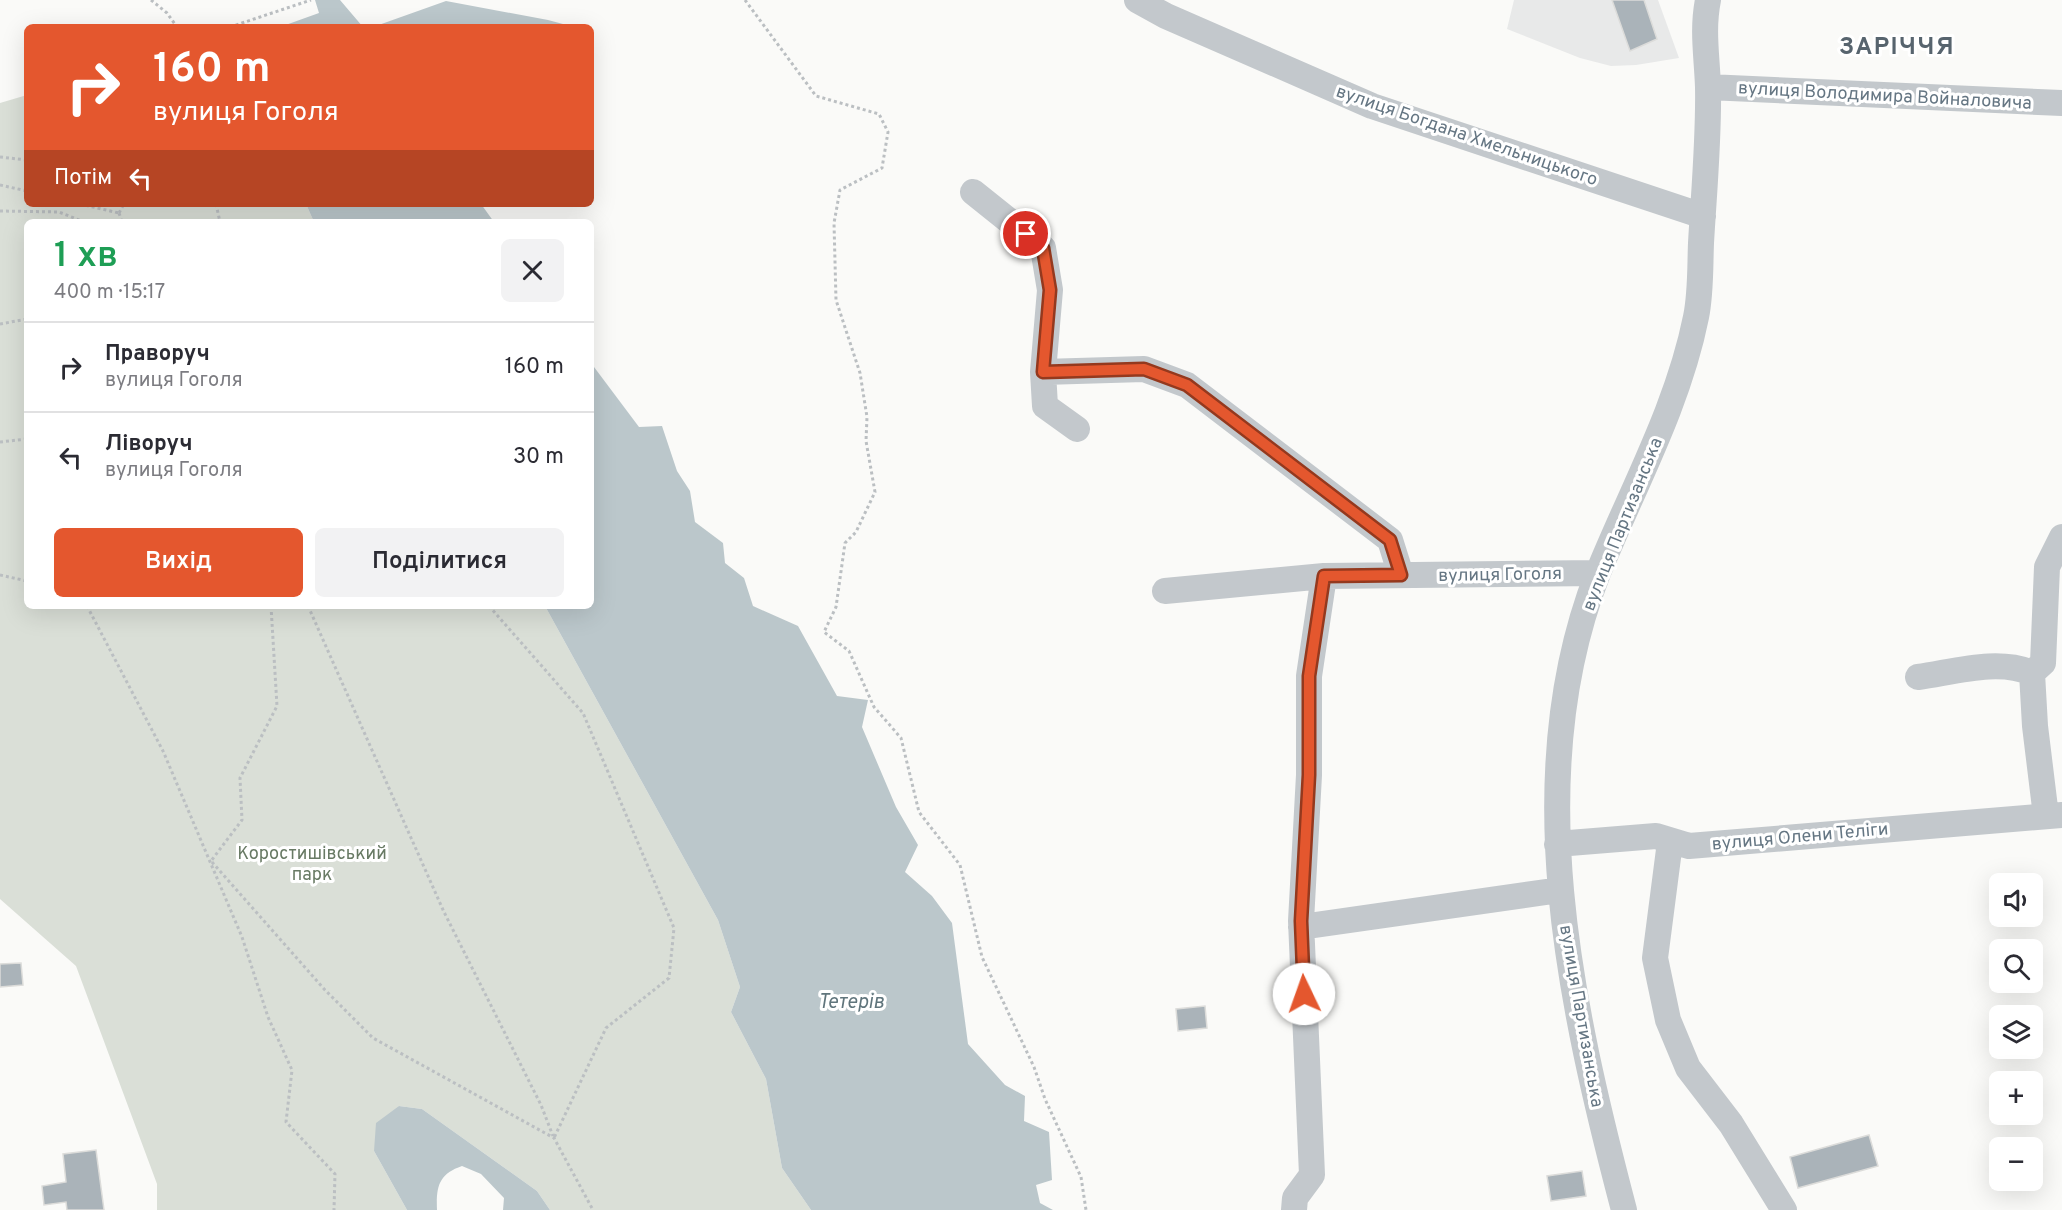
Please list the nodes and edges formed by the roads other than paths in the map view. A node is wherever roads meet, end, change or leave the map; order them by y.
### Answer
1 (1137, 0) edge
2 (1689, 0) edge
3 (1706, 12) edge
4 (1708, 87) junction
5 (2062, 103) edge
6 (973, 192) dead end
7 (1703, 216) junction
8 (1043, 372) junction
9 (1077, 429) dead end
10 (2062, 537) edge
11 (1598, 573) junction
12 (1401, 575) junction
13 (1324, 576) junction
14 (1165, 591) dead end
15 (2032, 673) junction
16 (1918, 677) dead end
17 (2054, 816) edge
18 (1670, 842) junction
19 (1557, 844) junction
20 (1560, 890) junction
21 (1301, 927) junction
22 (1294, 1210) edge
23 (1624, 1210) edge
24 (1784, 1210) edge

1 - 7 street, вулиця Богдана Хмельницького
2 - 3 street
3 - 4 street, вулиця Партизанська
4 - 5 street, вулиця Володимира Войналовича
4 - 7 street, вулиця Партизанська
6 - 8 street
7 - 11 street, вулиця Партизанська
8 - 9 street
8 - 12 street
10 - 15 street
11 - 12 street, вулиця Гоголя
11 - 19 street, вулиця Партизанська
12 - 13 street, вулиця Гоголя
13 - 14 street, вулиця Гоголя
13 - 21 street
15 - 16 street
15 - 17 street, вулиця Олени Теліги
17 - 18 street, вулиця Олени Теліги
18 - 19 street, вулиця Олени Теліги
18 - 24 street
19 - 20 street, вулиця Партизанська
20 - 21 street
20 - 23 street, вулиця Партизанська
21 - 22 street

